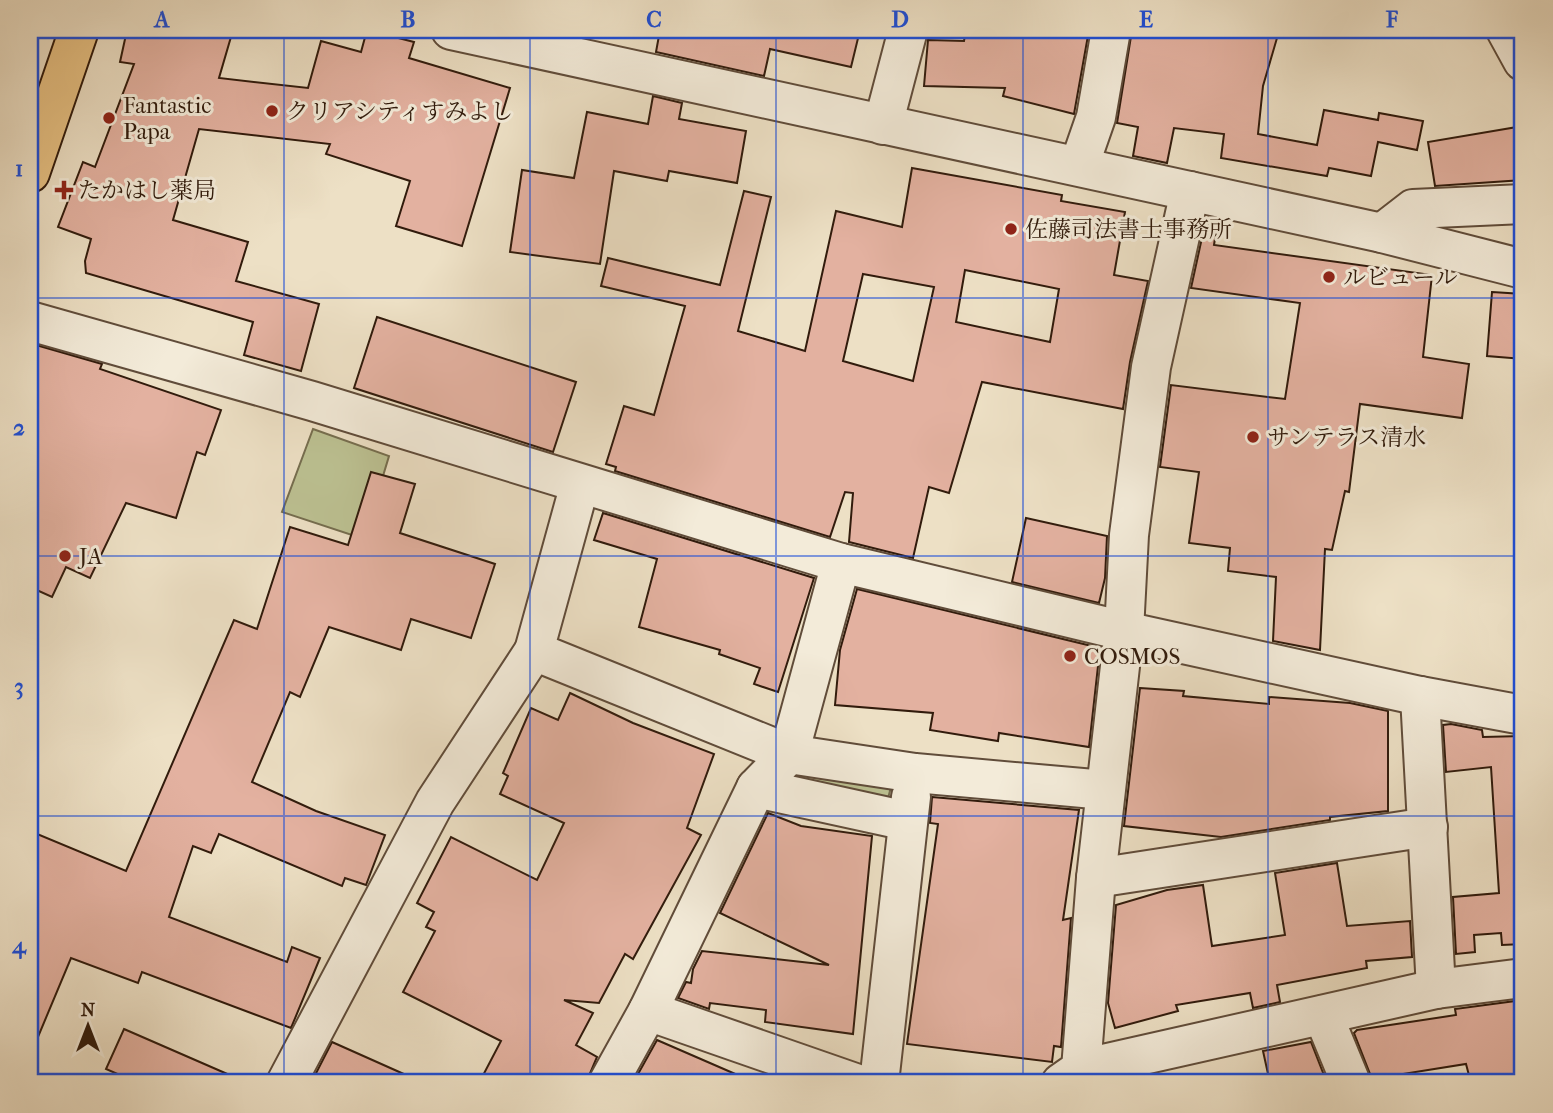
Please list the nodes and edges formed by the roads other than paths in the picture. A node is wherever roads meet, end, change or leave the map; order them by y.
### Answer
1 (79, 30) edge
2 (451, 30) edge
3 (908, 30) edge
4 (1111, 30) edge
5 (1506, 30) edge
6 (1523, 61) edge
7 (883, 125) junction
8 (1079, 166) junction
9 (30, 173) edge
10 (1190, 191) junction
11 (1523, 204) edge
12 (1382, 233) junction
13 (1523, 269) edge
14 (30, 321) edge
15 (580, 484) junction
16 (841, 563) junction
17 (1124, 631) junction
18 (534, 651) junction
19 (1420, 696) junction
20 (1523, 715) edge
21 (789, 754) junction
22 (915, 773) junction
23 (756, 788) junction
24 (1105, 790) junction
25 (907, 821) junction
26 (1429, 827) junction
27 (1096, 878) junction
28 (1523, 978) edge
29 (1436, 989) junction
30 (648, 1011) junction
31 (1323, 1015) junction
32 (1071, 1076) edge
33 (286, 1083) edge
34 (608, 1083) edge
35 (855, 1083) edge
36 (879, 1083) edge
37 (1351, 1083) edge

1 - 9 highway
2 - 7 street
3 - 7 street
4 - 8 street
5 - 6 street
7 - 8 street
8 - 10 street
10 - 12 street
10 - 17 street
11 - 12 street
12 - 13 street
14 - 15 street
15 - 16 street
15 - 18 street
16 - 17 street
16 - 21 street
17 - 19 street
17 - 24 street
18 - 21 street
18 - 33 street
19 - 20 street
19 - 26 street
21 - 22 street
21 - 23 street
22 - 24 street
22 - 25 street
23 - 25 street
23 - 30 street
24 - 27 street
25 - 36 street
26 - 27 street
26 - 29 street
27 - 32 street
28 - 29 street
29 - 31 street
30 - 34 street
30 - 35 street
31 - 32 street
31 - 37 street

